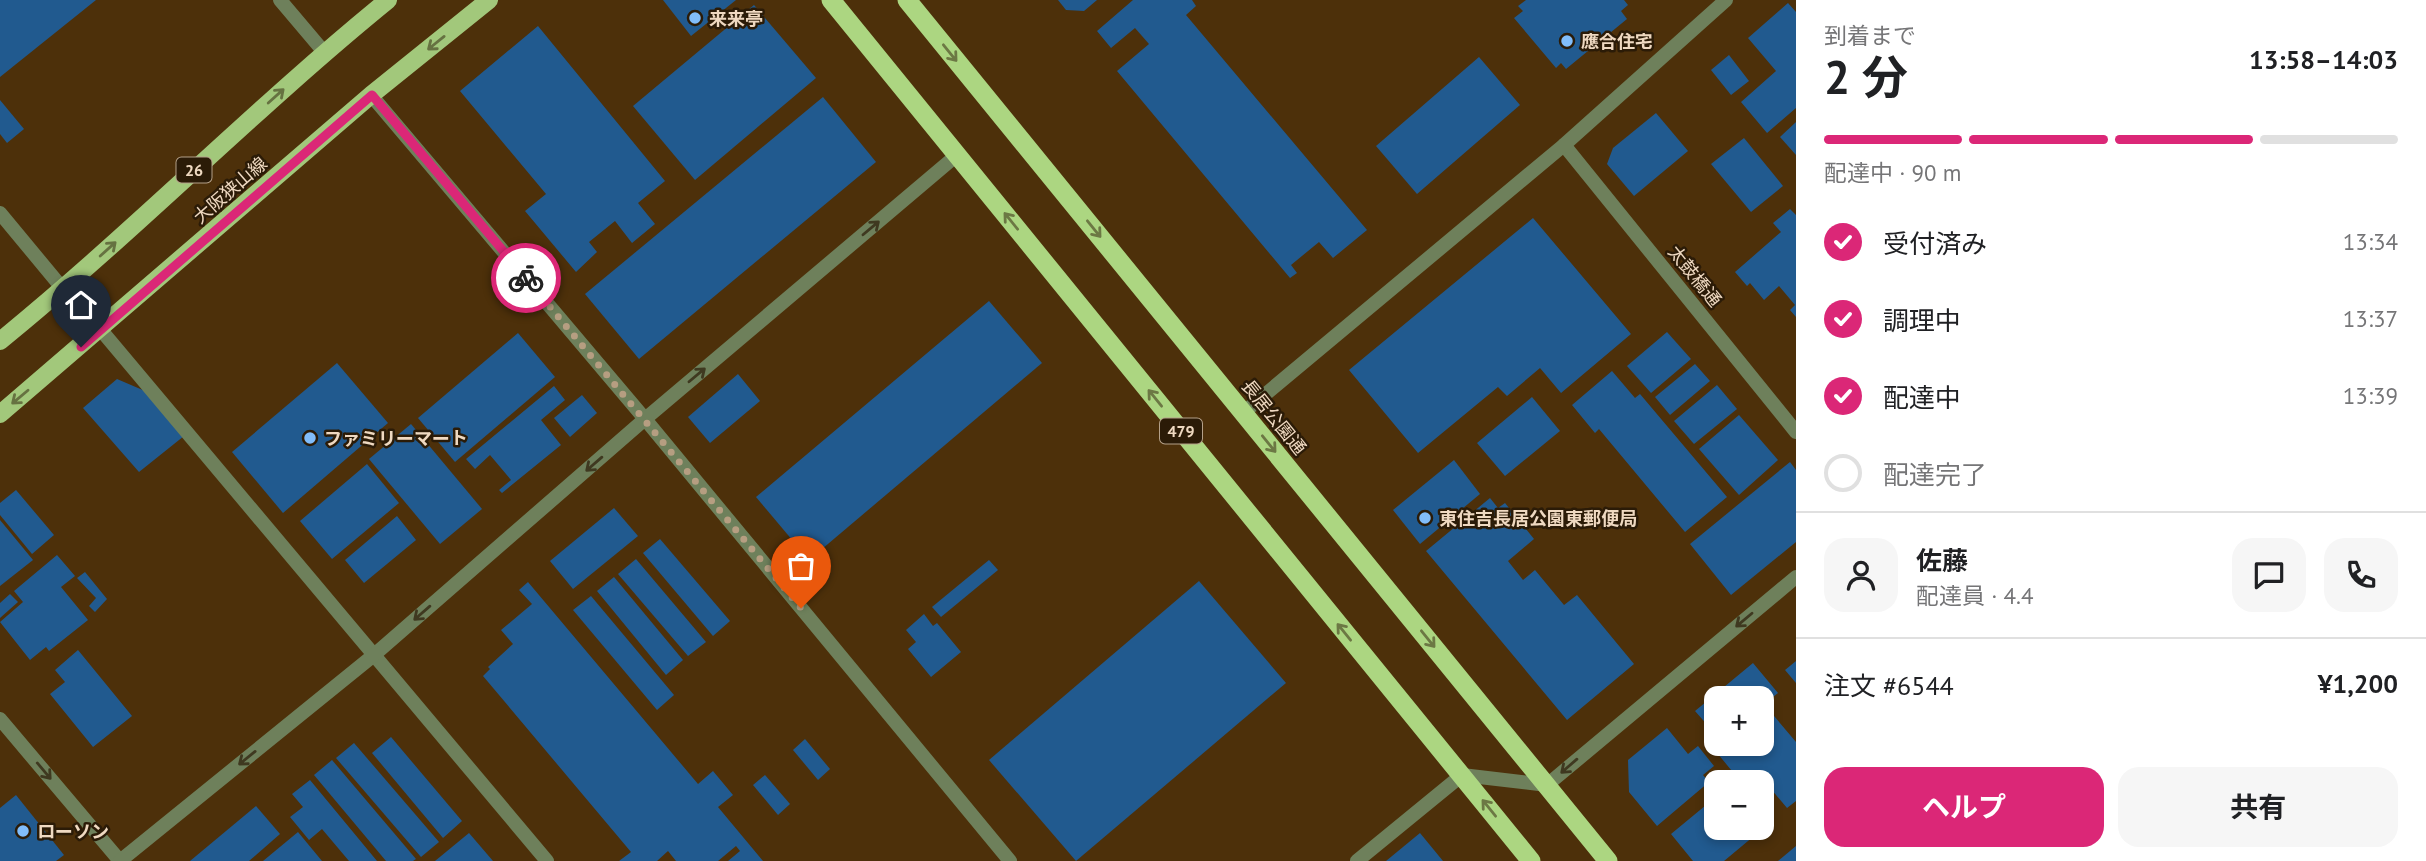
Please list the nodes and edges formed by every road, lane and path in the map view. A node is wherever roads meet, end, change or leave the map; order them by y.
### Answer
1 (280, 0) edge
2 (388, 0) edge
3 (489, 0) edge
4 (831, 0) edge
5 (907, 0) edge
6 (1726, 0) edge
7 (324, 52) junction
8 (372, 95) junction
9 (1564, 145) junction
10 (957, 155) junction
11 (0, 213) edge
12 (63, 289) junction
13 (101, 330) junction
14 (0, 341) edge
15 (1243, 413) junction
16 (0, 414) edge
17 (645, 419) junction
18 (1796, 432) edge
19 (1796, 577) edge
20 (374, 655) junction
21 (0, 719) edge
22 (1462, 775) junction
23 (1547, 785) junction
24 (120, 861) edge
25 (547, 861) edge
26 (1010, 861) edge
27 (1357, 861) edge
28 (1531, 861) edge
29 (1608, 861) edge

1 - 7 street
2 - 7 main road, 26
3 -> 8 main road, 大阪狭山線
4 - 10 highway, 479
5 -> 15 highway, 長居公園通
6 - 9 street
12 -> 7 main road, 26
8 - 13 main road, 大阪狭山線
8 - 17 street
9 - 15 street
9 - 18 street, 太鼓橋通
17 -> 10 street
22 -> 10 highway, 479
11 - 12 street
12 - 14 main road, 26
13 -> 16 main road, 大阪狭山線
13 - 20 street
15 -> 23 highway, 長居公園通
17 -> 20 street
17 - 26 street
19 -> 23 street
20 -> 24 street
20 - 25 street
21 -> 24 street
22 - 23 street
22 - 27 street
28 -> 22 highway, 479
23 - 29 highway, 長居公園通

